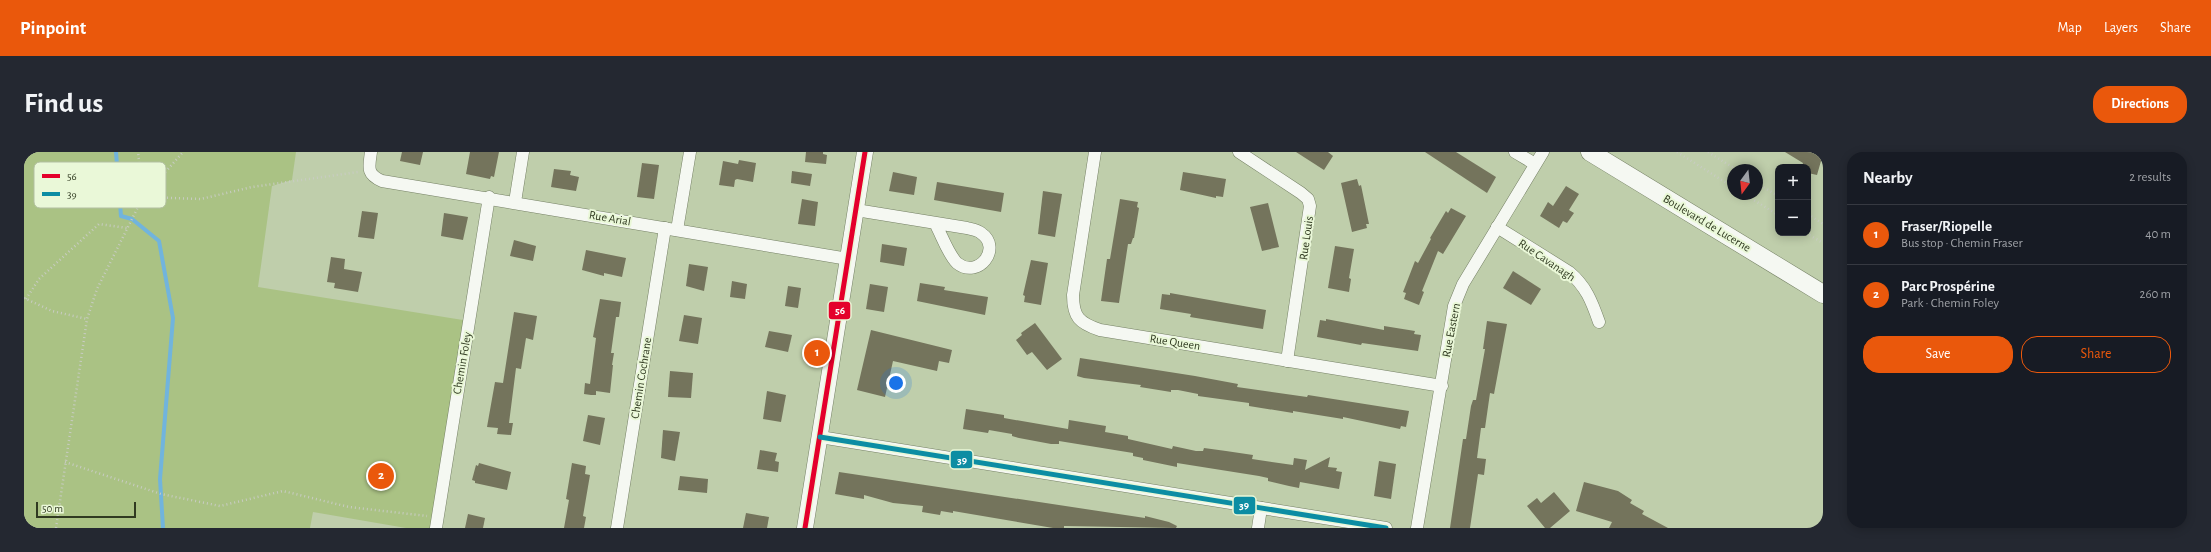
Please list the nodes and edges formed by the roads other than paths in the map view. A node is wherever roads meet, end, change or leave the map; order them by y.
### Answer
1 (371, 152) edge
2 (524, 152) edge
3 (690, 152) edge
4 (866, 152) edge
5 (1095, 152) edge
6 (1239, 152) edge
7 (1515, 152) edge
8 (1543, 152) edge
9 (1590, 152) edge
10 (1535, 164) junction
11 (489, 197) junction
12 (515, 202) junction
13 (856, 210) junction
14 (936, 225) junction
15 (1497, 227) junction
16 (671, 229) junction
17 (848, 259) junction
18 (1823, 294) edge
19 (1599, 322) dead end
20 (1287, 360) junction
21 (1442, 386) junction
22 (820, 437) junction
23 (1261, 508) junction
24 (437, 522) edge
25 (617, 528) edge
26 (804, 528) edge
27 (1258, 528) edge
28 (1386, 528) edge
29 (1417, 528) edge

1 - 11 street, Rue Arial
2 - 12 street
3 - 16 street, Chemin Cochrane
4 - 13 street
5 - 20 street, Rue Queen
6 - 20 street, Rue Louis
7 - 10 street
8 - 10 street, Rue Eastern
9 - 18 main road, Boulevard de Lucerne
10 - 15 street, Rue Eastern
11 - 12 street, Rue Arial
11 - 24 street, Chemin Foley
12 - 16 street, Rue Arial
13 - 14 street
13 - 17 street
14 - 14 street
15 - 19 street, Rue Cavanagh
15 - 21 street, Rue Eastern
16 - 17 street, Rue Arial
16 - 25 street, Chemin Cochrane
17 - 22 street
20 - 21 street, Rue Queen
21 - 29 street, Rue Eastern
22 - 23 street
22 - 26 street
23 - 27 street
23 - 28 street

